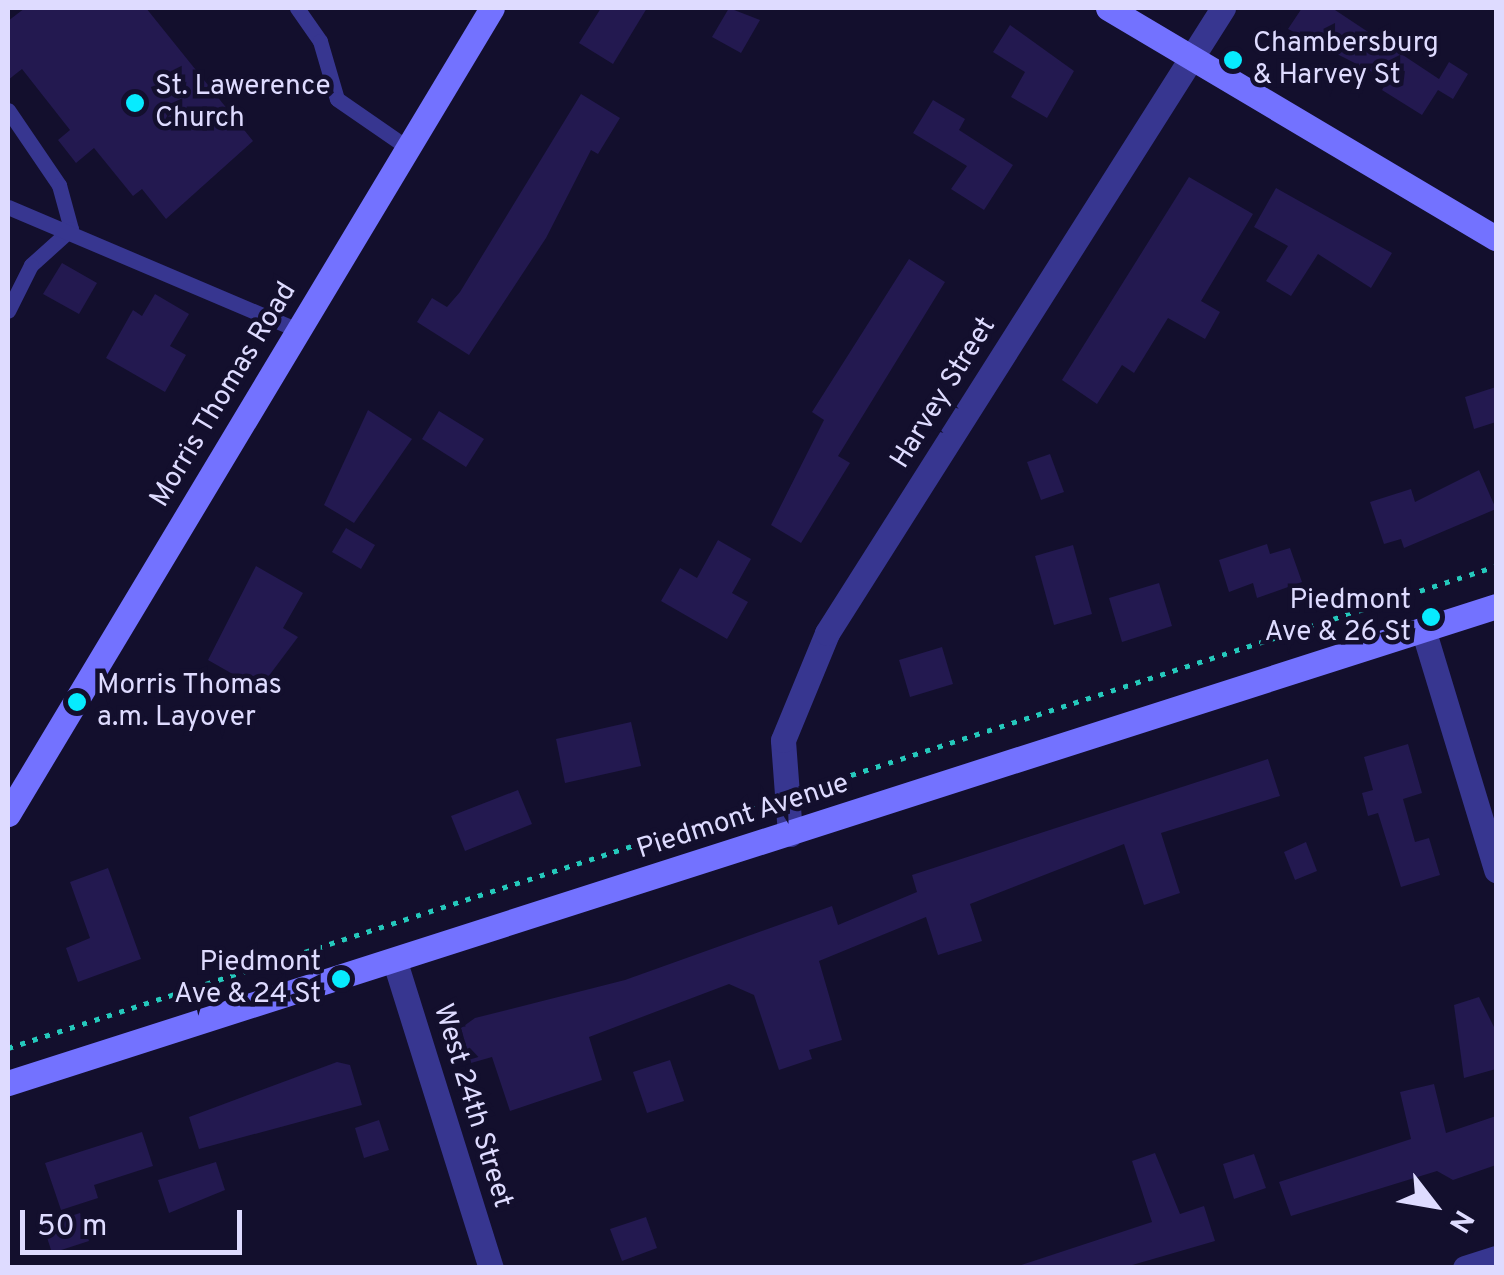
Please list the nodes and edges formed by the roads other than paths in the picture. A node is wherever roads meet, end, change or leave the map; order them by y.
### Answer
1 (297, 8) edge
2 (492, 8) edge
3 (1108, 8) edge
4 (1223, 8) edge
5 (1192, 59) junction
6 (8, 110) edge
7 (408, 148) junction
8 (8, 206) edge
9 (71, 229) junction
10 (1496, 238) edge
11 (8, 311) edge
12 (298, 330) junction
13 (1496, 606) edge
14 (1423, 630) junction
15 (8, 814) edge
16 (790, 834) junction
17 (1496, 870) edge
18 (395, 962) junction
19 (8, 1083) edge
20 (1496, 1258) edge
21 (491, 1268) edge
22 (1465, 1268) edge

1 - 7 lane
2 - 7 main road, Morris Thomas Road
3 - 5 main road
4 - 5 street, Harvey Street
5 - 10 main road
5 - 16 street, Harvey Street
6 - 9 lane
7 - 12 main road, Morris Thomas Road
8 - 9 lane
9 - 11 lane
9 - 12 lane
12 - 15 main road, Morris Thomas Road
13 - 14 main road, Piedmont Avenue
14 - 16 main road, Piedmont Avenue
14 - 17 street
16 - 18 main road, Piedmont Avenue
18 - 19 main road, Piedmont Avenue
18 - 21 street, West 24th Street
20 - 22 street

